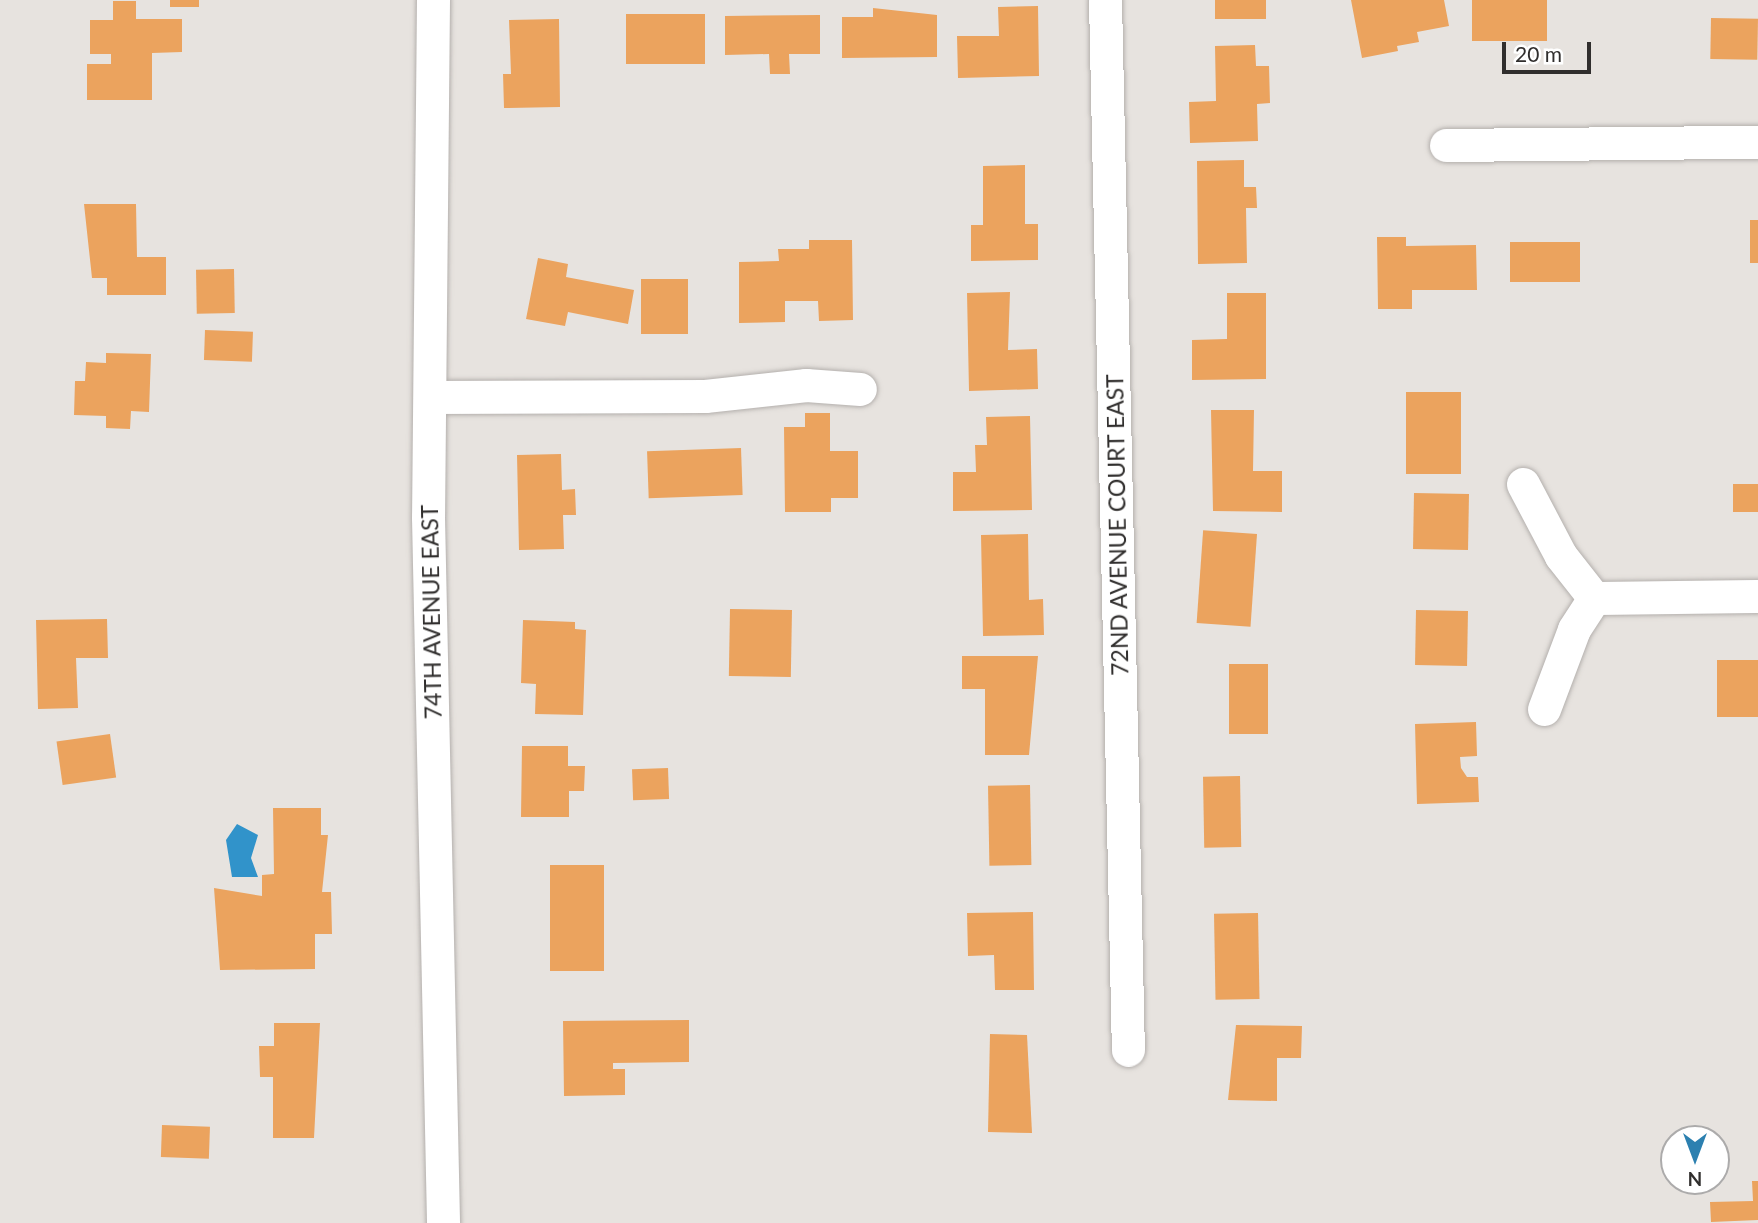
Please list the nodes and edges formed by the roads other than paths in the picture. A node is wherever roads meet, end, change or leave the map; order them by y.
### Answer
1 (433, 0) edge
2 (1105, 0) edge
3 (1758, 142) edge
4 (1446, 145) dead end
5 (860, 389) dead end
6 (429, 397) junction
7 (1523, 484) dead end
8 (1758, 596) edge
9 (1594, 598) junction
10 (1544, 709) dead end
11 (1128, 1050) dead end
12 (443, 1223) edge

1 - 6 street, 74TH AVENUE EAST
2 - 11 street, 72ND AVENUE COURT EAST
3 - 4 street
5 - 6 street
6 - 12 street, 74TH AVENUE EAST
7 - 9 street
8 - 9 street
9 - 10 street

